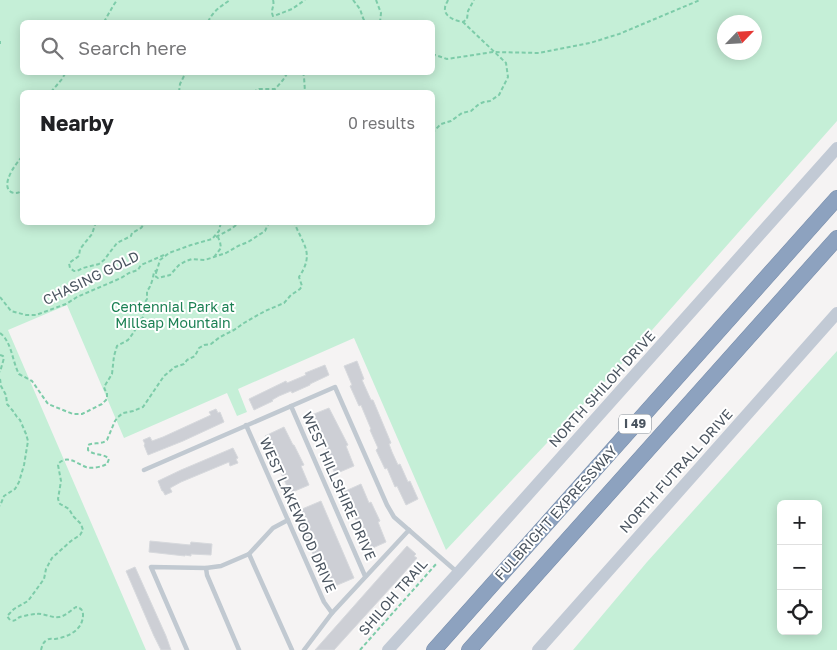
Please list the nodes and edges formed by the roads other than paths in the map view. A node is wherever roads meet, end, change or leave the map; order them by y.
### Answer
1 (837, 148) edge
2 (837, 198) edge
3 (837, 238) edge
4 (837, 313) edge
5 (291, 406) junction
6 (246, 425) junction
7 (144, 470) dead end
8 (288, 520) junction
9 (409, 530) junction
10 (250, 554) junction
11 (206, 568) junction
12 (458, 573) junction
13 (365, 576) junction
14 (332, 614) junction
15 (187, 650) edge
16 (239, 650) edge
17 (292, 650) edge
18 (304, 650) edge
19 (388, 650) edge
20 (434, 650) edge
21 (470, 650) edge
22 (538, 650) edge

1 - 12 main road, NORTH SHILOH DRIVE
2 - 20 highway, FULBRIGHT EXPRESSWAY / I 49
3 - 21 highway, FULBRIGHT EXPRESSWAY / I 49
4 - 22 main road, NORTH FUTRALL DRIVE
5 - 6 lane
5 - 9 lane
5 - 13 lane, WEST HILLSHIRE DRIVE
6 - 7 lane
6 - 8 lane, WEST LAKEWOOD DRIVE
8 - 10 lane
8 - 14 lane, WEST LAKEWOOD DRIVE
9 - 12 lane
9 - 13 lane
10 - 11 lane
10 - 17 lane
11 - 15 lane
11 - 16 lane
12 - 19 main road, NORTH SHILOH DRIVE
13 - 14 lane
14 - 18 lane

